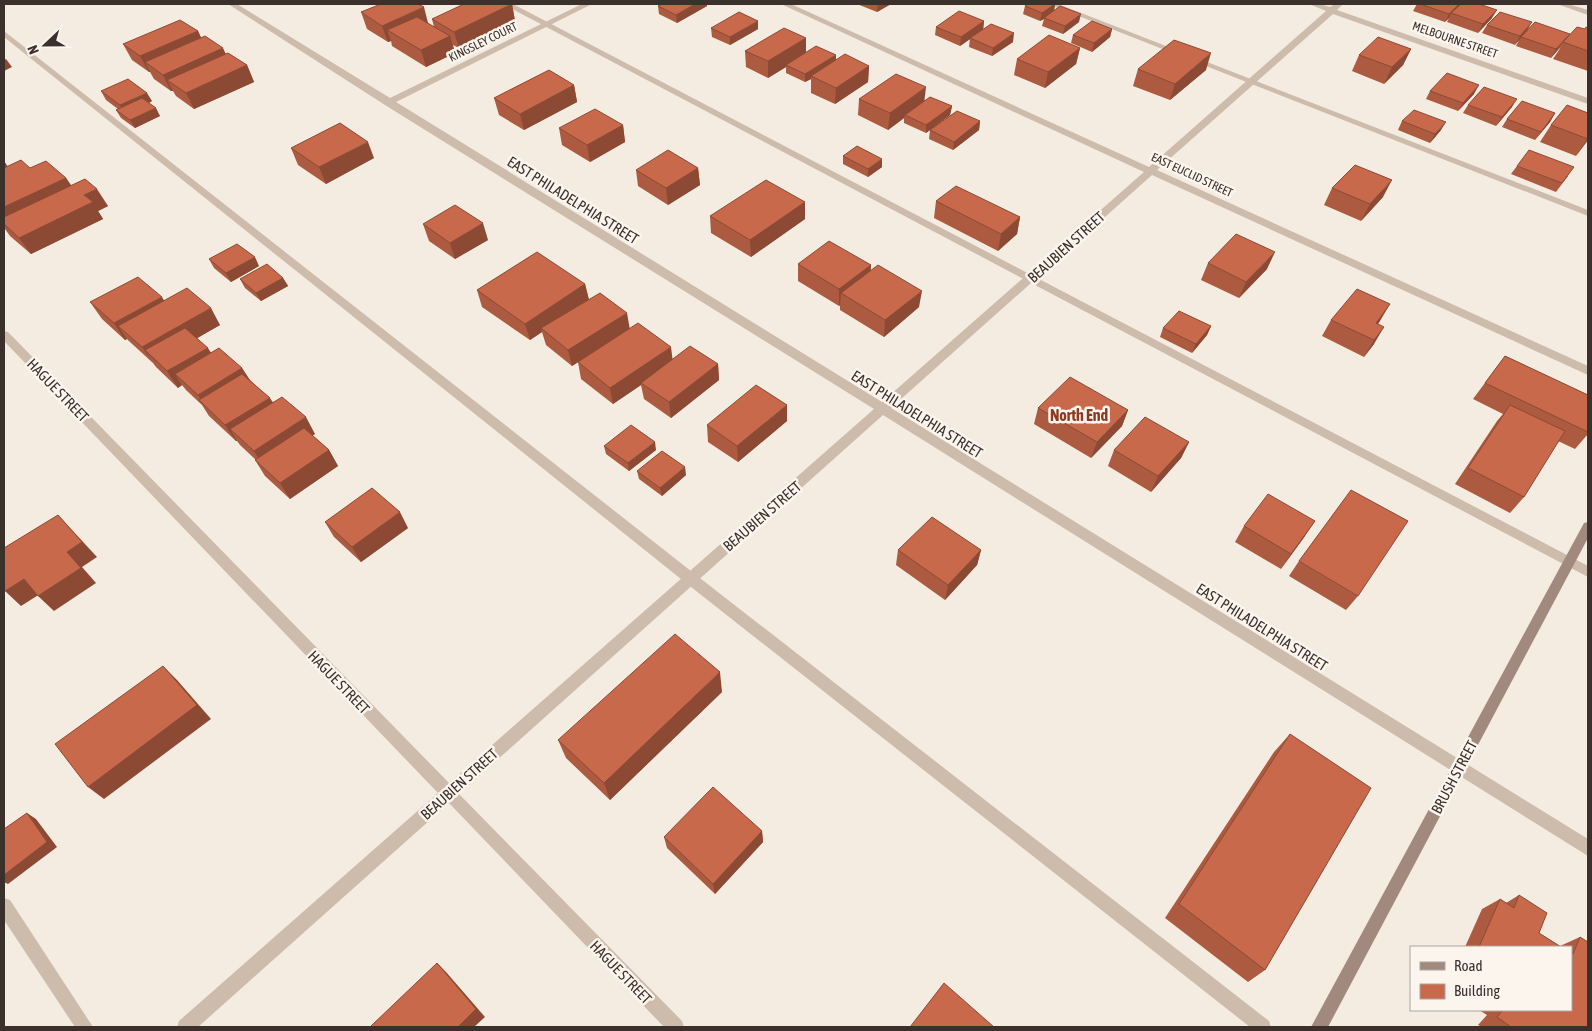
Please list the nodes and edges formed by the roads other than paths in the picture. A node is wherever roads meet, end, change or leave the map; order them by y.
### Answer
1 (232, 4) edge
2 (507, 4) edge
3 (588, 4) edge
4 (786, 4) edge
5 (1052, 4) edge
6 (1313, 4) edge
7 (1561, 4) edge
8 (1335, 7) edge
9 (1588, 13) edge
10 (547, 24) junction
11 (4, 33) edge
12 (1252, 81) junction
13 (1588, 101) edge
14 (388, 103) junction
15 (1152, 170) junction
16 (1588, 213) edge
17 (1031, 278) junction
18 (4, 335) edge
19 (1588, 370) edge
20 (882, 410) junction
21 (1588, 527) edge
22 (1569, 562) junction
23 (1588, 572) edge
24 (691, 579) junction
25 (1459, 768) junction
26 (448, 794) junction
27 (1588, 848) edge
28 (4, 906) edge
29 (84, 1027) edge
30 (185, 1027) edge
31 (676, 1027) edge
32 (1263, 1027) edge
33 (1319, 1027) edge

1 - 14 street, EAST PHILADELPHIA STREET
2 - 10 street
3 - 10 street, KINGSLEY COURT
4 - 15 street, EAST EUCLID STREET
5 - 12 street
6 - 8 street, MELBOURNE STREET
7 - 9 street
8 - 12 street, BEAUBIEN STREET
8 - 13 street, MELBOURNE STREET
10 - 14 street, KINGSLEY COURT
10 - 17 street
11 - 24 street
12 - 15 street, BEAUBIEN STREET
12 - 16 street
14 - 20 street, EAST PHILADELPHIA STREET
15 - 17 street, BEAUBIEN STREET
15 - 19 street, EAST EUCLID STREET
17 - 20 street, BEAUBIEN STREET
17 - 22 street
18 - 26 street, HAGUE STREET
20 - 24 street, BEAUBIEN STREET
20 - 25 street, EAST PHILADELPHIA STREET
21 - 22 street, BRUSH STREET
22 - 23 street
22 - 25 street, BRUSH STREET
24 - 26 street, BEAUBIEN STREET
24 - 32 street
25 - 27 street, EAST PHILADELPHIA STREET
25 - 33 street, BRUSH STREET
26 - 30 street, BEAUBIEN STREET
26 - 31 street, HAGUE STREET
28 - 29 street

